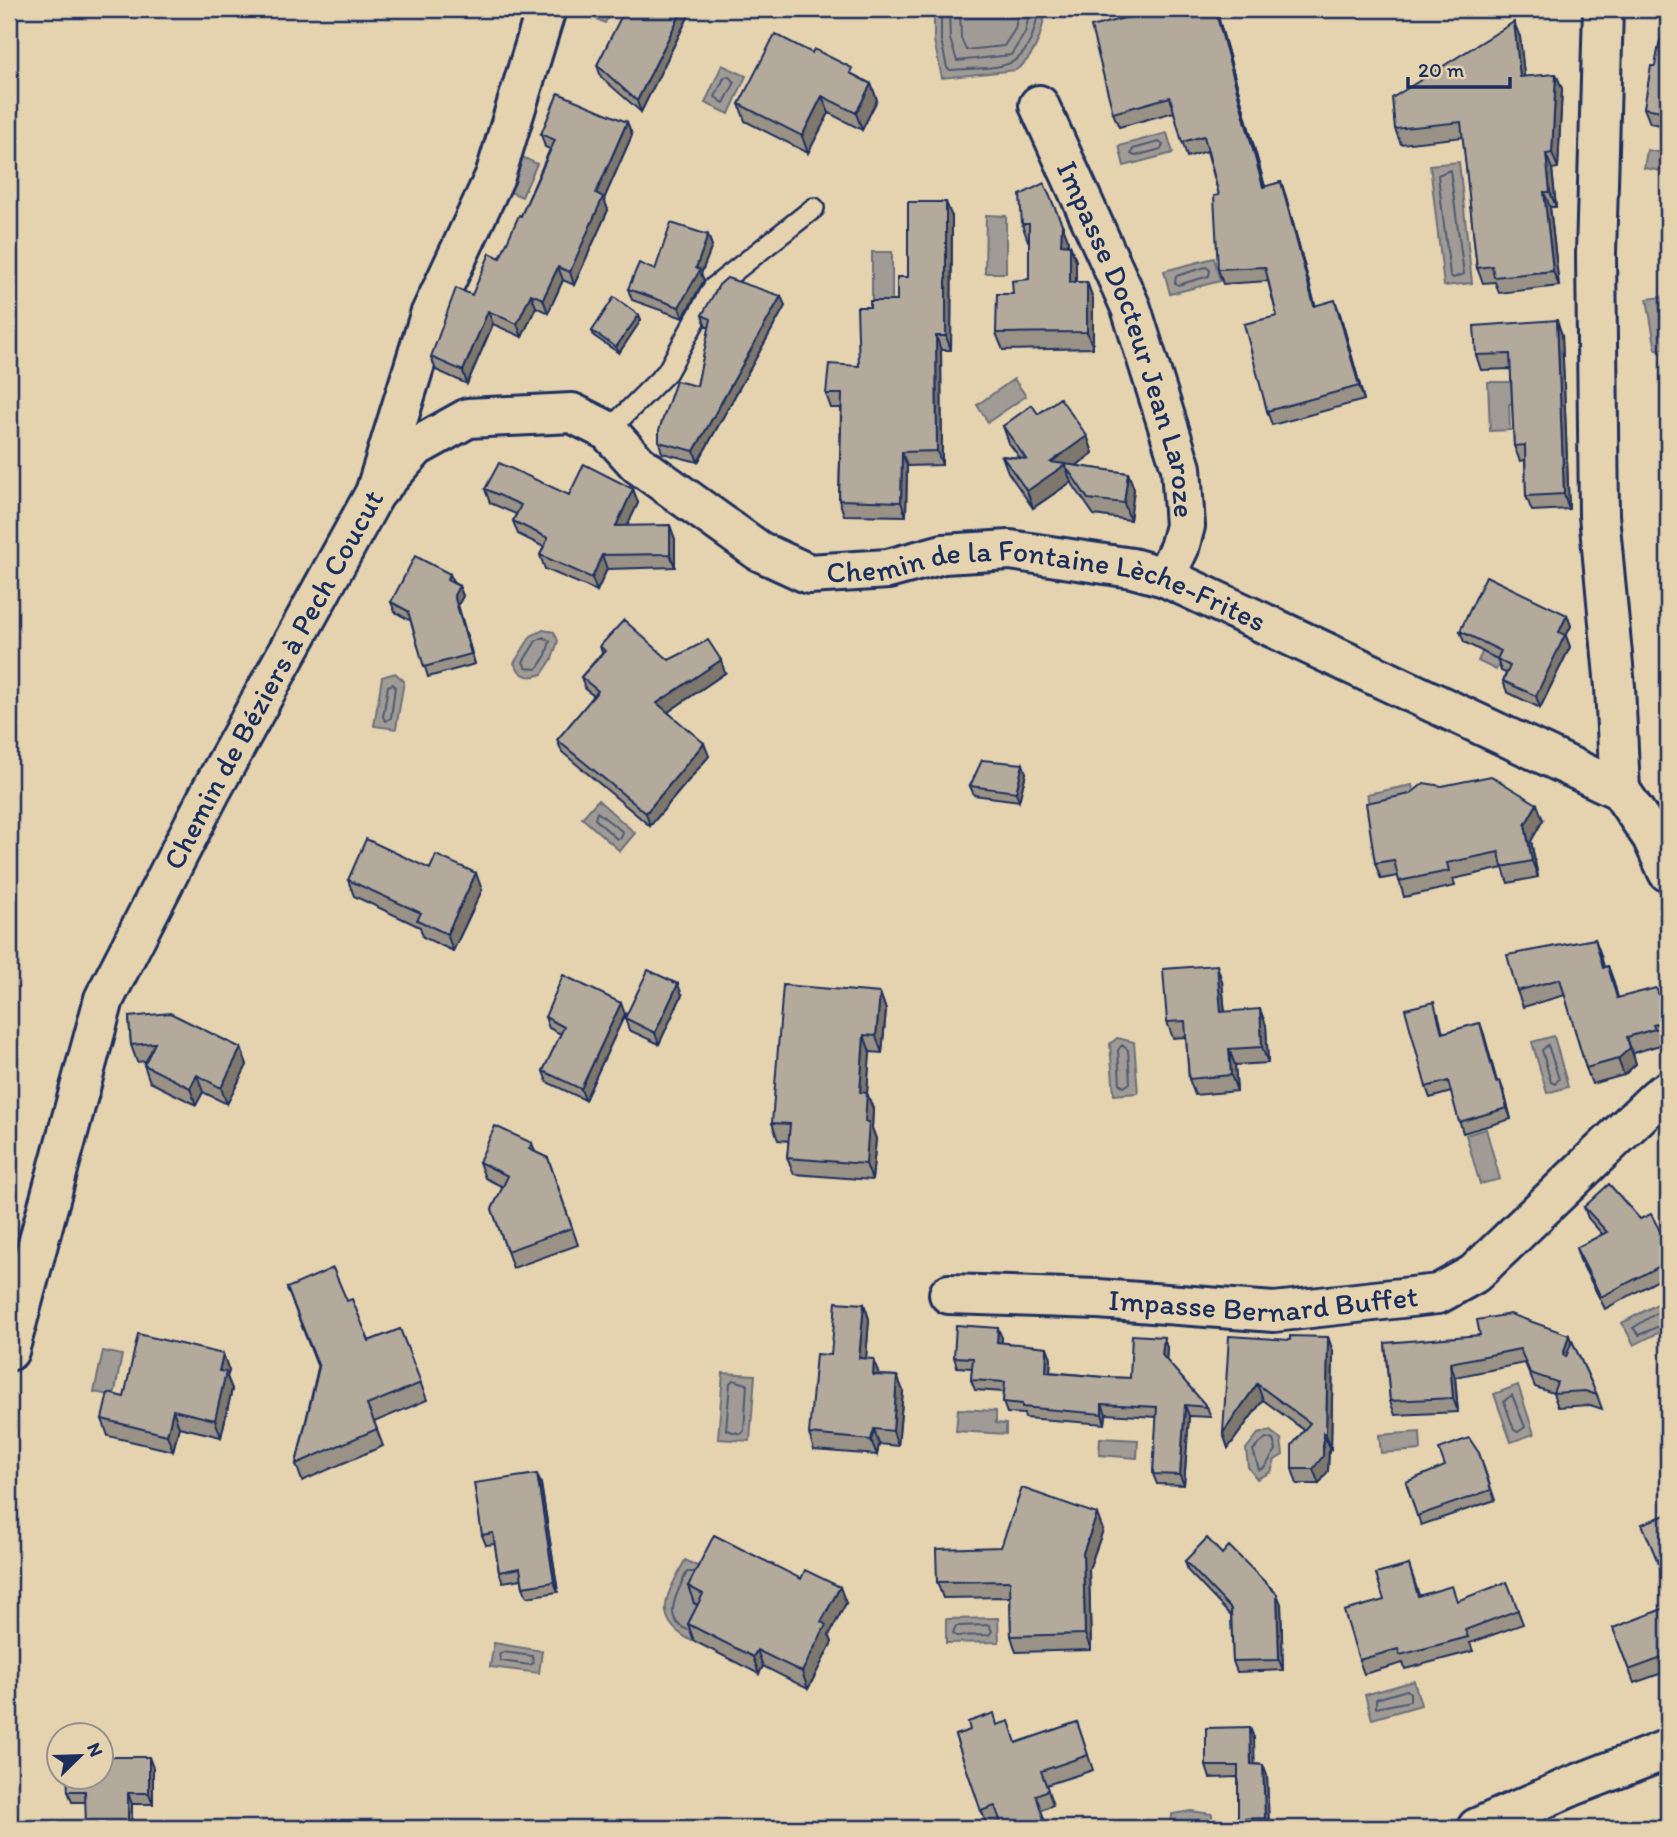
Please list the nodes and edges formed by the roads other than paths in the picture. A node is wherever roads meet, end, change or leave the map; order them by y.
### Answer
1 (546, 9) edge
2 (1603, 9) edge
3 (1039, 104) dead end
4 (814, 208) dead end
5 (608, 431) junction
6 (375, 494) junction
7 (1165, 578) junction
8 (1620, 790) junction
9 (1668, 872) edge
10 (1668, 1091) edge
11 (949, 1294) dead end
12 (9, 1351) edge
13 (1668, 1749) edge
14 (1478, 1828) edge

1 - 6 street, Chemin de Béziers à Pech Coucut
2 - 8 street
3 - 7 street, Impasse Docteur Jean Laroze
4 - 5 lane
5 - 6 street, Chemin de la Fontaine Lèche-Frites
5 - 7 street, Chemin de la Fontaine Lèche-Frites
6 - 12 street, Chemin de Béziers à Pech Coucut
7 - 8 street, Chemin de la Fontaine Lèche-Frites
8 - 9 street
10 - 11 street, Impasse Bernard Buffet
13 - 14 street

